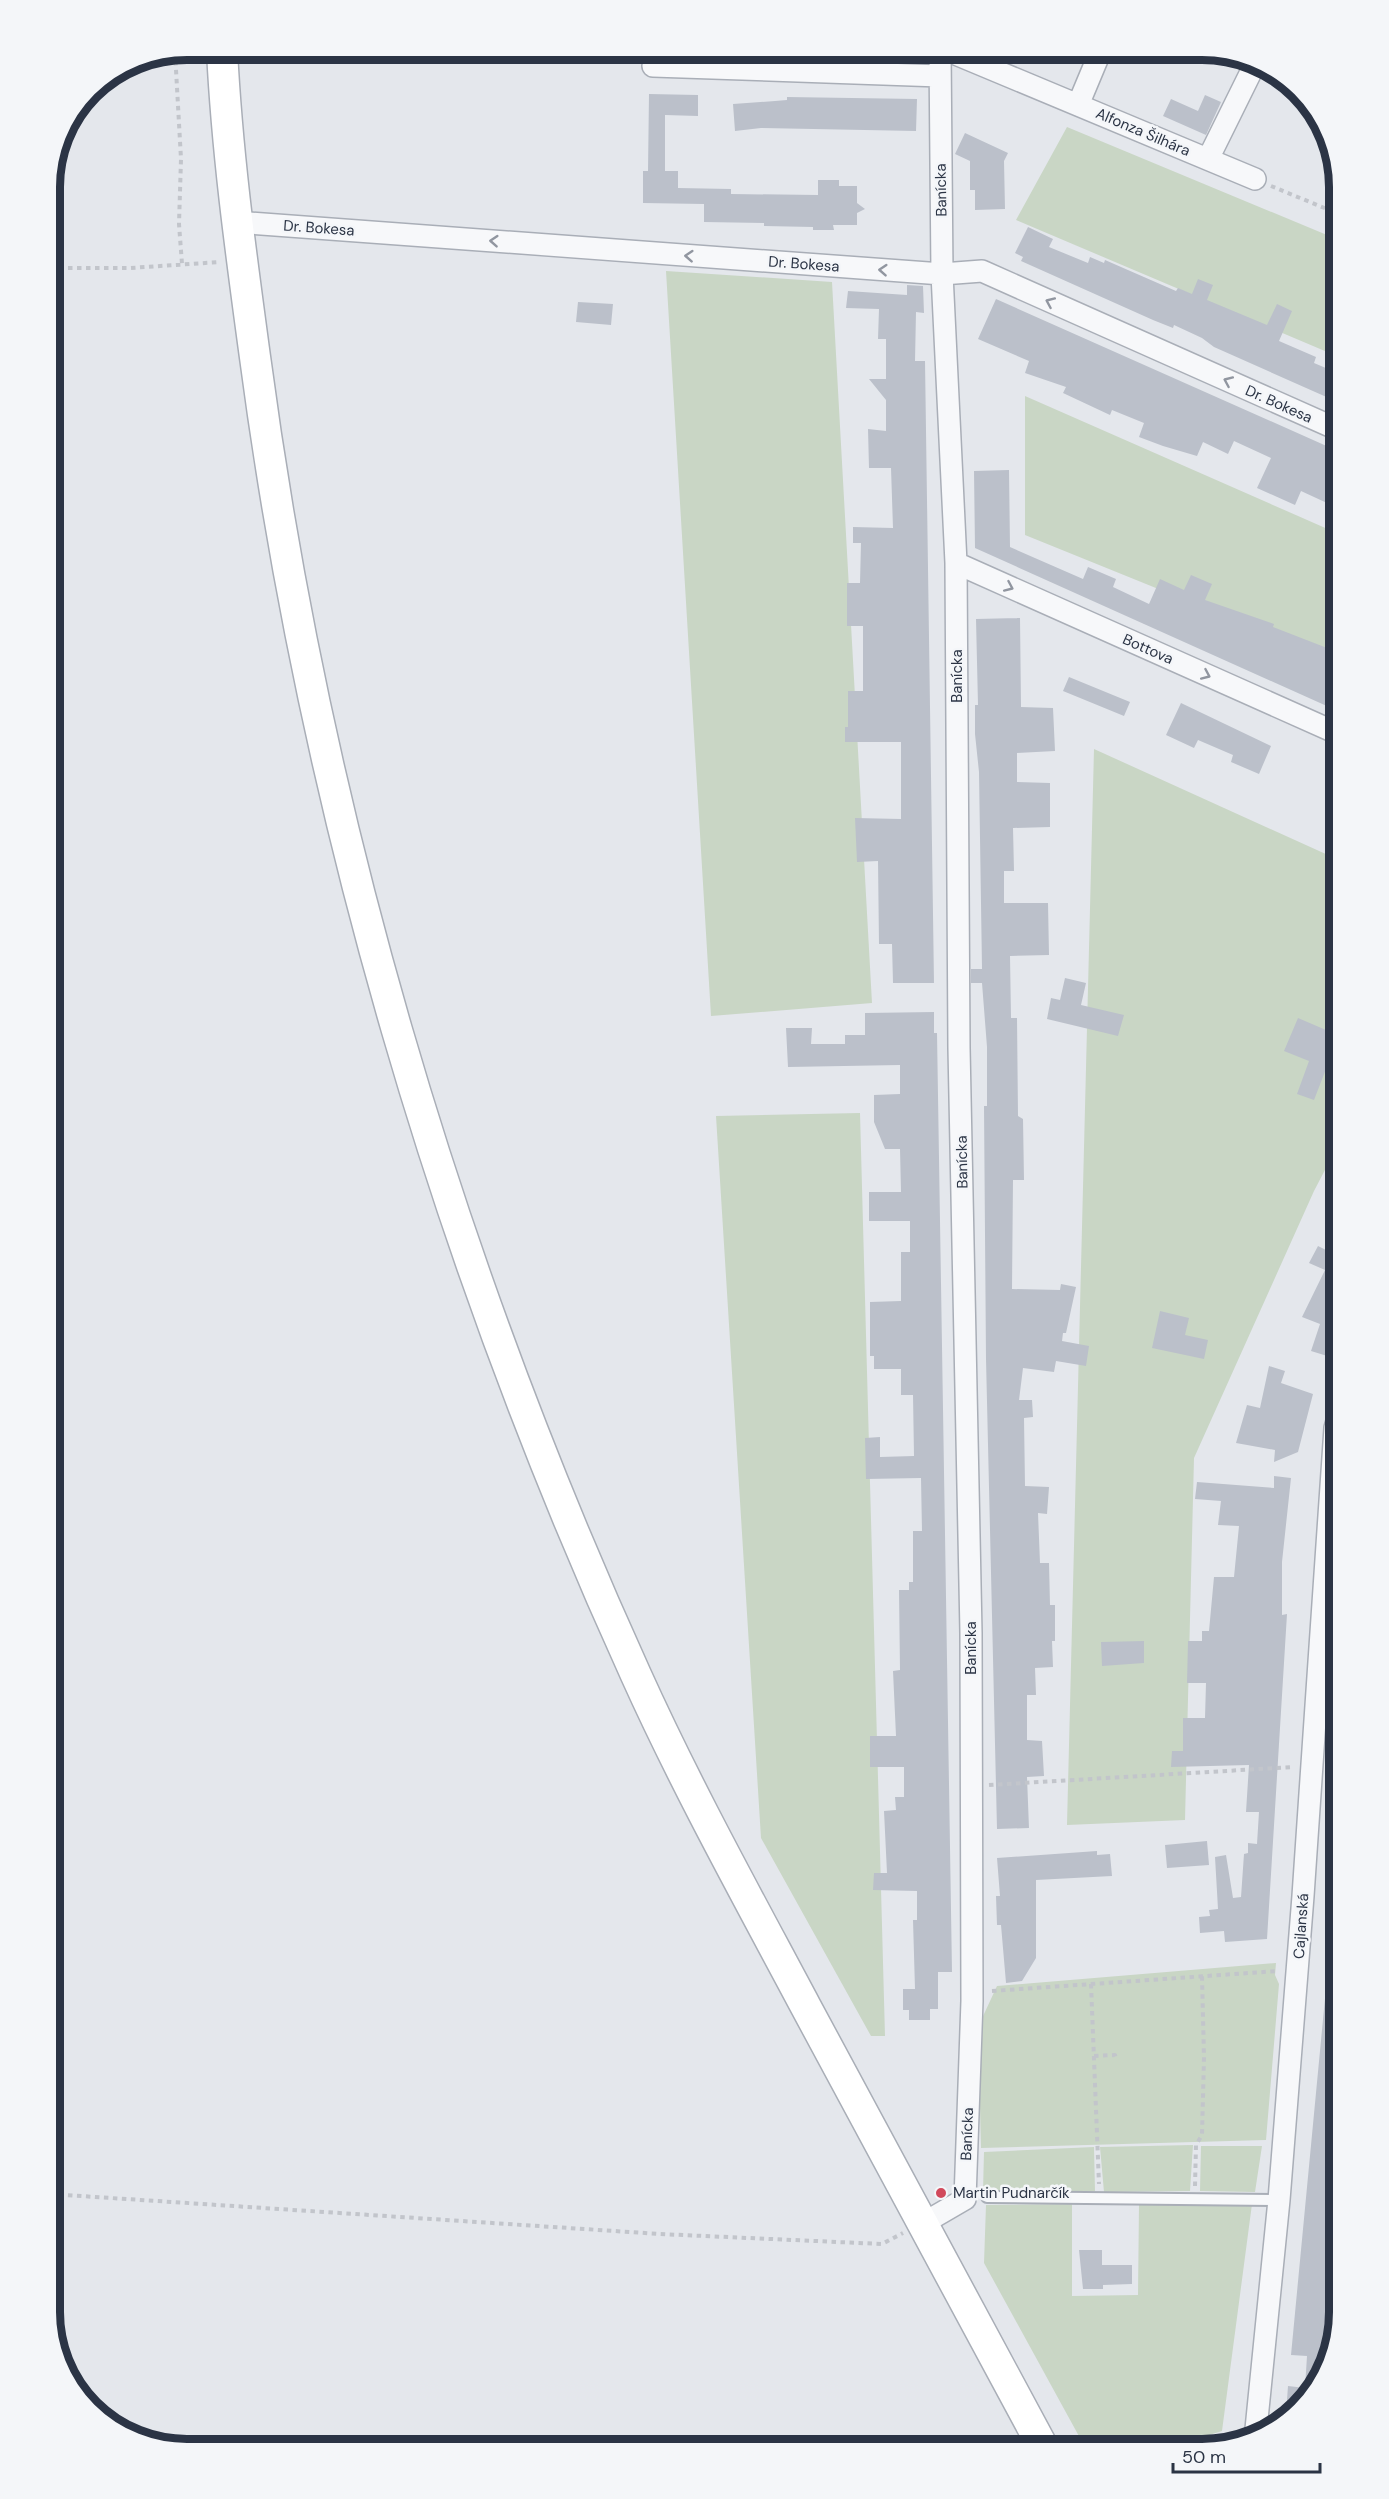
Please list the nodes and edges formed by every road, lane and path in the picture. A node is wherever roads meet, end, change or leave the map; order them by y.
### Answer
1 (223, 60) edge
2 (940, 60) edge
3 (970, 60) edge
4 (1097, 60) edge
5 (176, 61) edge
6 (653, 66) dead end
7 (1252, 70) dead end
8 (940, 76) junction
9 (1078, 105) junction
10 (1208, 159) junction
11 (1255, 179) joint
12 (1329, 209) edge
13 (235, 222) junction
14 (242, 261) junction
15 (182, 264) junction
16 (60, 268) edge
17 (942, 274) junction
18 (1329, 425) edge
19 (956, 563) junction
20 (1329, 729) edge
21 (1329, 1516) edge
22 (1302, 1767) dead end
23 (986, 1785) dead end
24 (1286, 1973) dead end
25 (1202, 1976) junction
26 (989, 1983) dead end
27 (1091, 1984) junction
28 (1094, 2056) junction
29 (1116, 2060) dead end
30 (60, 2195) edge
31 (987, 2197) dead end
32 (1100, 2198) junction
33 (1195, 2199) junction
34 (1279, 2200) junction
35 (922, 2224) junction
36 (1256, 2427) edge
37 (1038, 2439) edge

1 - 13 main road
2 - 8 street, Banícka
3 - 9 street, Alfonza Šilhára
4 - 9 street, Alfonza Šilhára
5 - 15 path
6 - 8 street
7 - 10 street, Alfonza Šilhára
8 - 17 street, Banícka
9 - 10 street, Alfonza Šilhára
10 - 11 street, Alfonza Šilhára
11 - 12 path
13 - 14 main road
17 -> 13 street, Dr. Bokesa
14 - 15 path
14 - 35 main road
15 - 16 path
18 -> 17 street, Dr. Bokesa
17 - 19 street, Banícka
19 -> 20 street, Bottova
19 - 35 street, Banícka
21 - 34 street, Cajlanská
22 - 23 path
24 - 25 path
25 - 27 path
25 - 33 path
26 - 27 path
27 - 28 path
28 - 29 path
28 - 32 path
30 - 35 path
31 - 32 lane
32 - 33 lane
33 - 34 lane
34 - 36 street, Cajlanská
35 - 37 main road

